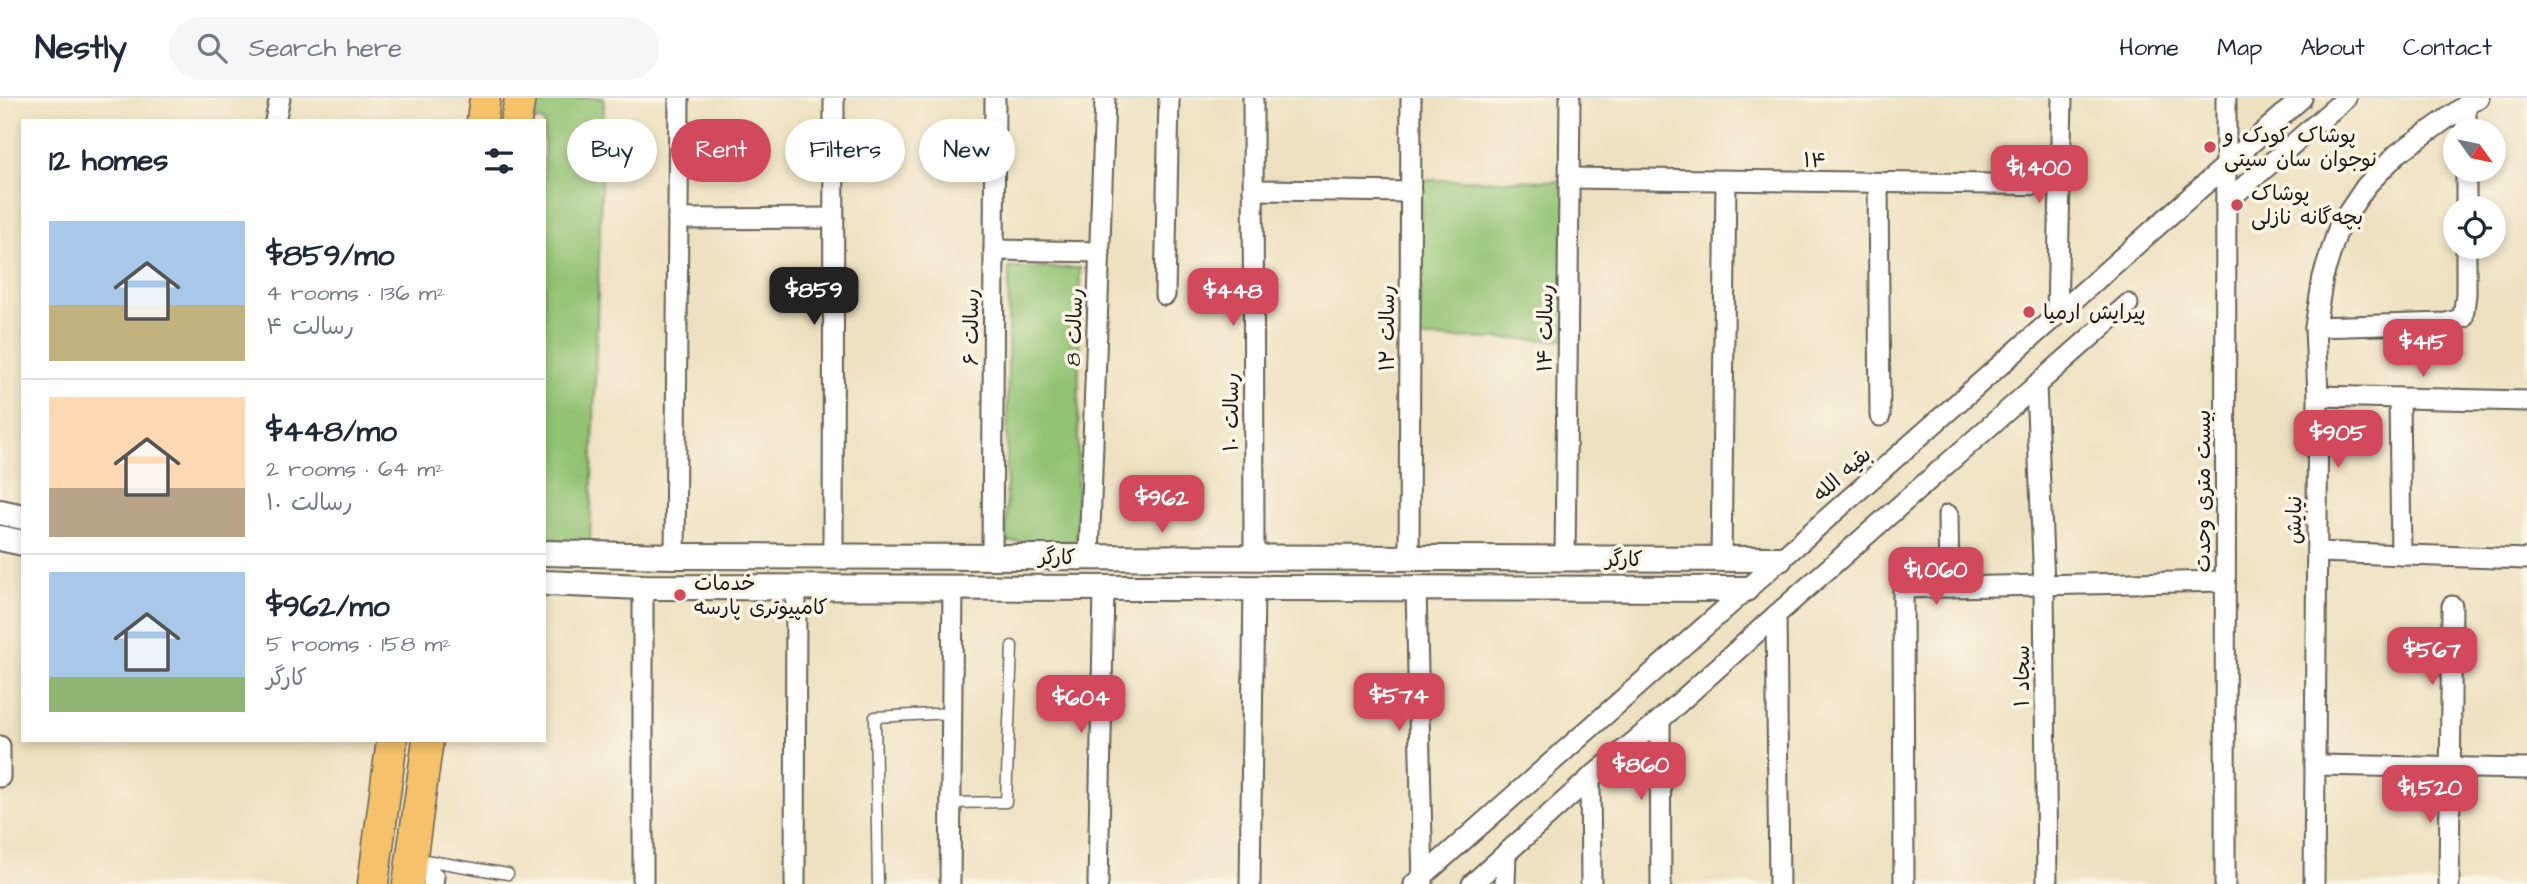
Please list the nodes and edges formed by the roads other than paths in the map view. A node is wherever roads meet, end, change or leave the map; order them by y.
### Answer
1 (279, 98) edge
2 (485, 98) edge
3 (520, 98) edge
4 (679, 98) edge
5 (834, 98) edge
6 (995, 98) edge
7 (1105, 98) edge
8 (1169, 98) edge
9 (1253, 98) edge
10 (1412, 98) edge
11 (1570, 98) edge
12 (2062, 98) edge
13 (2226, 98) edge
14 (2302, 98) edge
15 (2346, 98) edge
16 (2472, 101) edge
17 (275, 119) edge
18 (482, 119) edge
19 (516, 119) edge
20 (2468, 119) edge
21 (2226, 165) junction
22 (1569, 178) junction
23 (1726, 182) junction
24 (1878, 183) junction
25 (2060, 185) junction
26 (1253, 190) junction
27 (1411, 192) junction
28 (2226, 202) junction
29 (834, 218) junction
30 (678, 219) junction
31 (994, 250) junction
32 (1100, 252) junction
33 (2466, 259) edge
34 (1165, 295) dead end
35 (2128, 304) dead end
36 (2057, 313) junction
37 (2315, 327) junction
38 (2036, 385) junction
39 (2318, 397) junction
40 (2399, 398) junction
41 (2527, 401) edge
42 (1880, 416) dead end
43 (0, 512) edge
44 (1948, 516) dead end
45 (21, 517) edge
46 (0, 538) edge
47 (21, 543) edge
48 (2317, 552) junction
49 (546, 553) edge
50 (2401, 555) junction
51 (675, 556) junction
52 (833, 557) junction
53 (889, 557) junction
54 (992, 557) junction
55 (1089, 558) junction
56 (1254, 558) junction
57 (1409, 558) junction
58 (1565, 559) junction
59 (1721, 559) junction
60 (1780, 559) junction
61 (2527, 559) edge
62 (2225, 581) junction
63 (546, 583) edge
64 (2044, 585) junction
65 (643, 587) junction
66 (796, 587) junction
67 (889, 587) junction
68 (953, 587) junction
69 (1949, 587) junction
70 (1104, 588) junction
71 (1254, 588) junction
72 (1416, 588) junction
73 (1746, 589) junction
74 (2452, 606) dead end
75 (1776, 615) junction
76 (1013, 646) dead end
77 (952, 713) junction
78 (1660, 720) junction
79 (392, 742) edge
80 (428, 742) edge
81 (0, 746) edge
82 (2315, 765) junction
83 (2451, 767) junction
84 (2527, 769) edge
85 (0, 777) edge
86 (1590, 778) junction
87 (951, 803) junction
88 (1506, 853) junction
89 (410, 871) edge
90 (508, 874) dead end
91 (1420, 881) edge
92 (373, 884) edge
93 (433, 884) edge
94 (643, 884) edge
95 (794, 884) edge
96 (878, 884) edge
97 (950, 884) edge
98 (1098, 884) edge
99 (1250, 884) edge
100 (1472, 884) edge
101 (1505, 884) edge
102 (1591, 884) edge
103 (1661, 884) edge
104 (1779, 884) edge
105 (1904, 884) edge
106 (2046, 884) edge
107 (2225, 884) edge
108 (2314, 884) edge
109 (2449, 884) edge

1 - 17 street
2 - 18 main road
3 - 19 main road
4 - 30 street
5 - 29 street
6 - 31 street, رسالت ۶
7 - 32 street, رسالت 8
8 - 34 street
9 - 26 street, رسالت ۱۰
10 - 27 street, رسالت ۱۲
11 - 22 street, رسالت ۱۴
12 - 25 street
13 - 21 street, بیست متری وحدت
14 - 21 street, بقیه الله
15 - 28 street
16 - 20 street
16 - 37 street, نیایش
21 - 28 street, بیست متری وحدت
21 - 36 street, بقیه الله
22 - 23 street, ۱۴
22 - 58 street, رسالت ۱۴
23 - 24 street, ۱۴
23 - 59 street
24 - 25 street, ۱۴
24 - 42 street
25 - 36 street
26 - 27 street
26 - 56 street, رسالت ۱۰
27 - 57 street, رسالت ۱۲
28 - 62 street, بیست متری وحدت
29 - 30 street
29 - 52 street
30 - 51 street
31 - 32 street
31 - 54 street, رسالت ۶
32 - 55 street, رسالت 8
33 - 37 street
35 - 38 street
36 - 60 street, بقیه الله
37 - 39 street, نیایش
38 - 64 street, سجاد ۱
38 - 75 street
39 - 40 street
39 - 48 street, نیایش
40 - 41 street
40 - 50 street
43 - 45 street
44 - 69 street
46 - 47 street
48 - 50 street
48 - 82 street, نیایش
49 - 51 street, کارگر
50 - 61 street
51 - 52 street, کارگر
52 - 53 street, کارگر
53 - 54 street, کارگر
53 - 67 street
54 - 55 street, کارگر
55 - 56 street, کارگر
56 - 57 street, کارگر
57 - 58 street, کارگر
58 - 59 street, کارگر
59 - 60 street, کارگر
60 - 73 street, بقیه الله
62 - 64 street
62 - 107 street, بیست متری وحدت
63 - 65 street, کارگر
64 - 69 street
64 - 106 street, سجاد ۱
65 - 66 street, کارگر
65 - 94 street
66 - 67 street, کارگر
66 - 95 street
67 - 68 street, کارگر
68 - 70 street, کارگر
68 - 77 street
69 - 105 street
70 - 71 street, کارگر
70 - 98 street
71 - 72 street, کارگر
71 - 99 street
72 - 73 street, کارگر
72 - 91 street
73 - 91 street, بقیه الله
74 - 83 street
75 - 78 street
75 - 104 street
76 - 87 lane
77 - 87 street
77 - 96 lane
78 - 86 street
78 - 103 street
79 - 92 main road
80 - 89 main road
81 - 85 street
82 - 83 street
82 - 108 street, نیایش
83 - 84 street
83 - 109 street
86 - 88 street
86 - 102 street
87 - 97 street
88 - 100 street
88 - 101 street
89 - 90 lane
89 - 93 street

